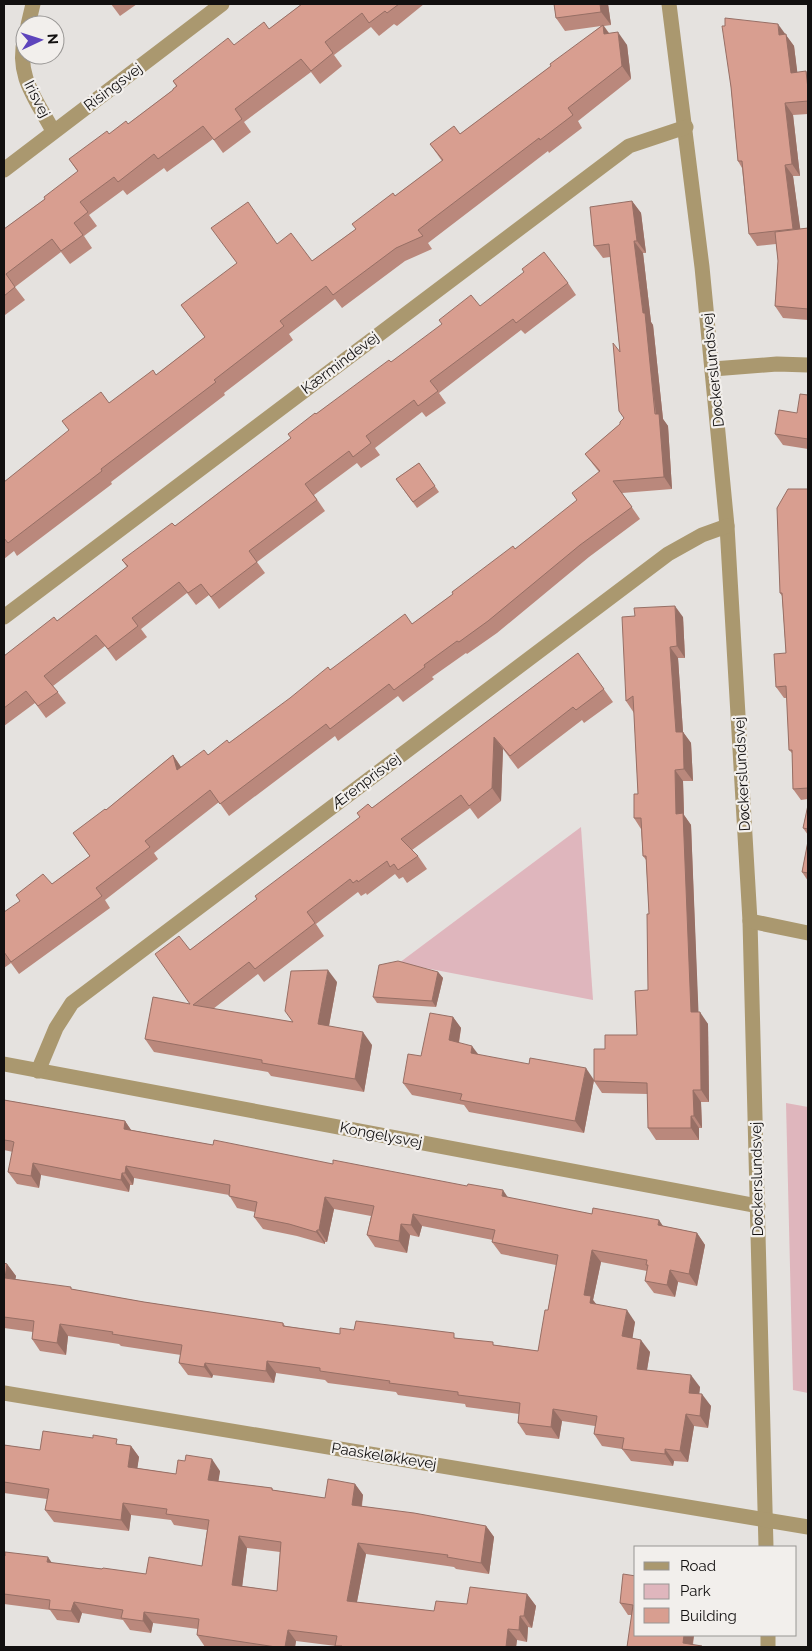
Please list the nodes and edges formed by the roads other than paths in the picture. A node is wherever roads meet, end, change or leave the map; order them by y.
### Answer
1 (222, 4) edge
2 (669, 4) edge
3 (23, 65) edge
4 (686, 127) junction
5 (53, 131) junction
6 (4, 170) edge
7 (808, 364) edge
8 (713, 369) junction
9 (728, 526) junction
10 (4, 616) edge
11 (750, 921) junction
12 (808, 933) edge
13 (4, 1064) edge
14 (38, 1071) junction
15 (758, 1206) junction
16 (4, 1393) edge
17 (765, 1520) junction
18 (808, 1528) edge
19 (766, 1546) edge

1 - 5 street, Risingsvej
2 - 4 street, Døckerslundsvej
3 - 5 street, Irisvej
4 - 8 street, Døckerslundsvej
4 - 10 street, Kærmindevej
5 - 6 street, Risingsvej
7 - 8 street
8 - 9 street, Døckerslundsvej
9 - 11 street, Døckerslundsvej
9 - 14 street, Ærenprisvej
11 - 12 street
11 - 15 street, Døckerslundsvej
13 - 14 street, Kongelysvej
14 - 15 street, Kongelysvej
15 - 17 street, Døckerslundsvej
16 - 17 street, Paaskeløkkevej
17 - 18 street, Paaskeløkkevej
17 - 19 street, Døckerslundsvej

